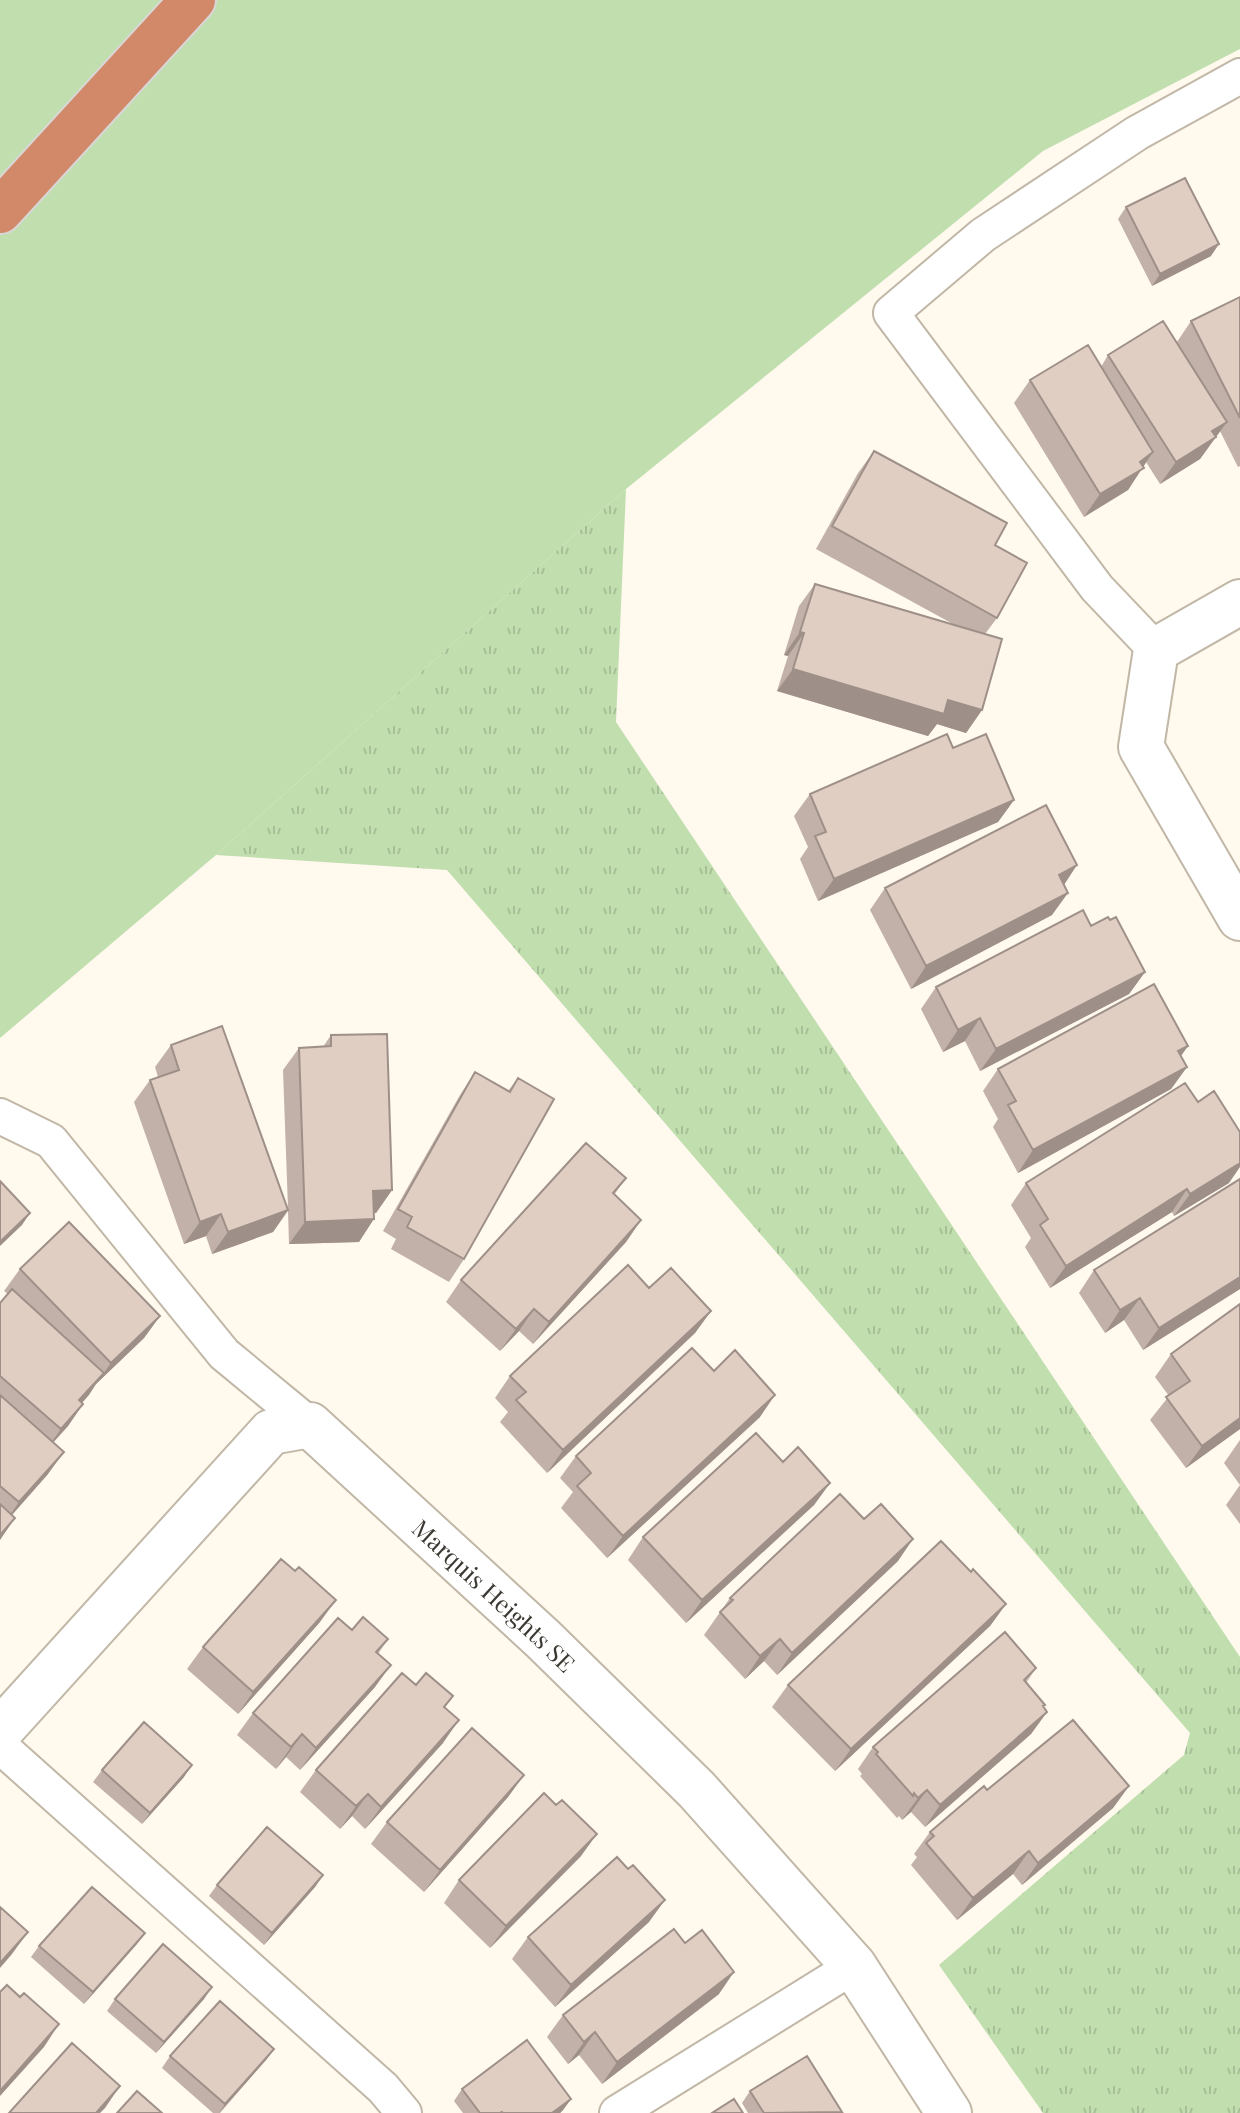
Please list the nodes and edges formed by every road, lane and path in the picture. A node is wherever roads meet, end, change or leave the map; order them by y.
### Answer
1 (193, 0) edge
2 (1240, 76) edge
3 (0, 211) edge
4 (1240, 602) edge
5 (1156, 650) junction
6 (1240, 918) edge
7 (0, 1116) edge
8 (310, 1425) junction
9 (0, 1731) edge
10 (0, 1746) edge
11 (854, 1966) junction
12 (404, 2113) edge
13 (617, 2113) edge
14 (949, 2113) edge

1 - 3 highway
2 - 5 lane
4 - 5 street
5 - 6 street
7 - 8 lane
8 - 9 street
8 - 11 street, Marquis Heights SE
10 - 12 lane
11 - 13 lane
11 - 14 street, Marquis Heights SE

